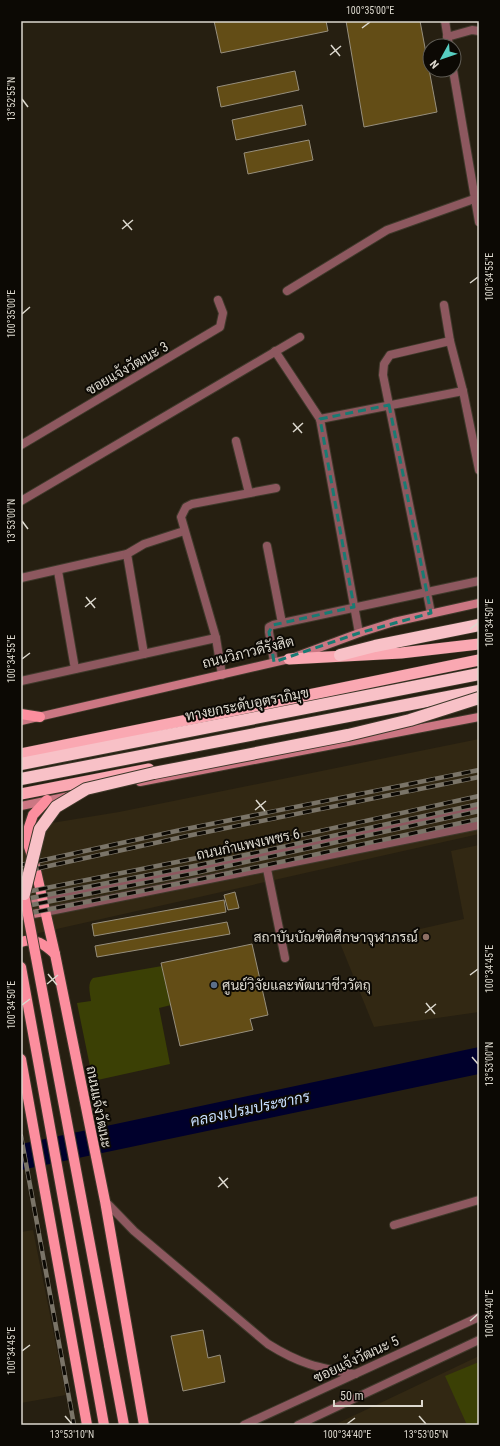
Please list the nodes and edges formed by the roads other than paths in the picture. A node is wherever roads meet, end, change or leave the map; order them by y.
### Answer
1 (444, 21) edge
2 (479, 31) edge
3 (447, 37) joint
4 (454, 78) edge
5 (474, 199) junction
6 (479, 222) edge
7 (287, 291) dead end
8 (218, 300) dead end
9 (444, 305) dead end
10 (300, 337) dead end
11 (450, 342) junction
12 (275, 351) junction
13 (463, 391) junction
14 (389, 405) junction
15 (320, 419) junction
16 (236, 441) dead end
17 (21, 445) edge
18 (477, 452) edge
19 (479, 470) edge
20 (276, 488) dead end
21 (249, 493) junction
22 (21, 501) edge
23 (184, 531) junction
24 (267, 546) dead end
25 (127, 554) junction
26 (58, 571) junction
27 (21, 578) edge
28 (479, 581) edge
29 (427, 592) junction
30 (479, 603) edge
31 (354, 607) junction
32 (431, 613) junction
33 (282, 623) junction
34 (479, 625) edge
35 (359, 633) junction
36 (216, 638) junction
37 (479, 644) edge
38 (144, 654) junction
39 (340, 655) junction
40 (289, 659) junction
41 (479, 660) edge
42 (274, 662) junction
43 (75, 669) junction
44 (479, 674) edge
45 (222, 675) junction
46 (21, 681) edge
47 (479, 691) edge
48 (479, 698) edge
49 (479, 703) edge
50 (21, 714) edge
51 (40, 717) junction
52 (479, 717) edge
53 (21, 721) edge
54 (21, 754) edge
55 (21, 764) edge
56 (21, 779) edge
57 (21, 794) edge
58 (47, 800) junction
59 (21, 806) edge
60 (479, 808) edge
61 (479, 825) edge
62 (267, 869) junction
63 (21, 881) edge
64 (22, 898) edge
65 (42, 898) junction
66 (45, 912) junction
67 (21, 916) edge
68 (21, 942) edge
69 (55, 954) junction
70 (285, 958) dead end
71 (21, 967) edge
72 (21, 1058) edge
73 (479, 1200) edge
74 (105, 1201) junction
75 (394, 1225) dead end
76 (479, 1317) edge
77 (479, 1340) edge
78 (355, 1374) junction
79 (87, 1425) edge
80 (104, 1425) edge
81 (124, 1425) edge
82 (144, 1425) edge
83 (244, 1425) edge
84 (298, 1425) edge

1 - 3 street
2 - 3 street
4 - 5 street
5 - 6 street
5 - 7 street
8 - 17 street, ซอยแจ้งวัฒนะ 3
9 - 11 street
10 - 12 street
11 - 13 street
11 - 14 street
12 - 15 street
12 - 22 street
13 - 14 street
13 - 18 street
14 - 15 street
14 - 29 street
15 - 31 street
16 - 21 street
18 - 19 street
20 - 21 street
21 - 23 street
23 - 25 street
23 - 36 street
24 - 33 street
25 - 26 street
25 - 38 street
26 - 27 street
26 - 43 street
28 - 29 street
29 - 31 street
29 - 32 street
30 - 32 main road, ถนนวิภาวดีรังสิต
31 - 33 street
31 - 35 street
32 - 35 main road, ถนนวิภาวดีรังสิต
33 - 42 street
34 - 39 highway
35 - 40 main road, ถนนวิภาวดีรังสิต
36 - 38 street
36 - 45 street
37 - 39 highway
38 - 43 street
39 - 40 highway
40 - 42 main road, ถนนวิภาวดีรังสิต
41 - 54 highway
42 - 45 main road, ถนนวิภาวดีรังสิต
43 - 46 street
44 - 55 highway, ทางยกระดับอุตราภิมุข
45 - 51 main road, ถนนวิภาวดีรังสิต
47 - 56 highway
48 - 64 highway, bridge
49 - 57 highway
50 - 51 main road
51 - 53 main road, ถนนวิภาวดีรังสิต
52 - 58 main road
58 - 59 main road
58 - 65 main road, ถนนแจ้งวัฒนะ
60 - 65 street, ถนนกำแพงเพชร 6
61 - 62 street, ถนนกำแพงเพชร 6
62 - 66 street, ถนนกำแพงเพชร 6
62 - 70 street
63 - 64 main road
64 - 65 main road, ถนนกำแพงเพชร 6
64 - 81 main road, bridge
65 - 66 main road, ถนนแจ้งวัฒนะ
66 - 67 main road, ถนนกำแพงเพชร 6
66 - 69 main road, ถนนแจ้งวัฒนะ
68 - 69 main road
69 - 74 main road, ถนนแจ้งวัฒนะ
71 - 80 main road
72 - 79 main road
73 - 75 street
74 - 78 street
74 - 82 main road, ถนนแจ้งวัฒนะ
76 - 78 street, ซอยแจ้งวัฒนะ 5
77 - 84 street
78 - 83 street, ซอยแจ้งวัฒนะ 5

